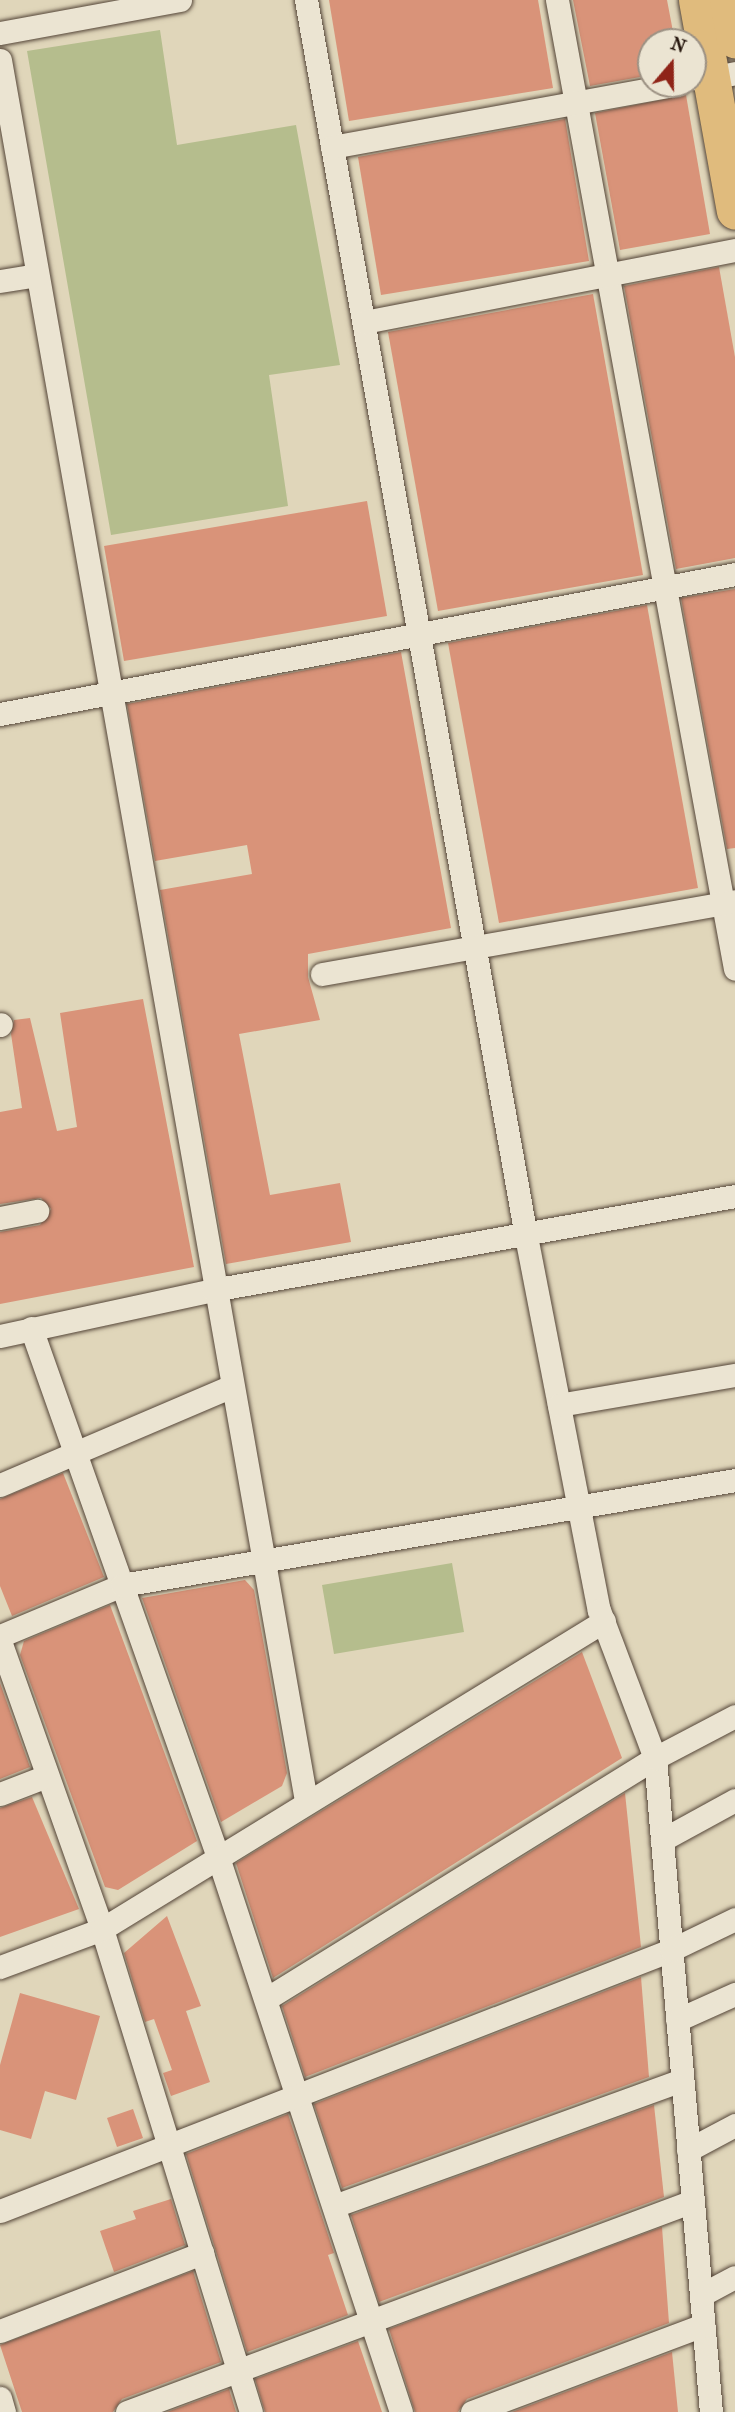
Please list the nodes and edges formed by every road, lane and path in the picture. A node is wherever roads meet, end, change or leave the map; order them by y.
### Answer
1 (180, 0) edge
2 (306, 0) edge
3 (557, 0) edge
4 (697, 0) edge
5 (728, 0) edge
6 (139, 4) edge
7 (699, 28) edge
8 (0, 33) edge
9 (735, 40) edge
10 (0, 60) edge
11 (637, 92) edge
12 (707, 92) edge
13 (576, 103) junction
14 (332, 147) junction
15 (735, 211) edge
16 (735, 250) edge
17 (607, 274) junction
18 (37, 275) junction
19 (0, 281) edge
20 (364, 322) junction
21 (735, 575) edge
22 (665, 588) junction
23 (419, 635) junction
24 (111, 694) junction
25 (0, 714) edge
26 (729, 902) edge
27 (475, 950) junction
28 (735, 968) edge
29 (322, 974) dead end
30 (735, 1196) edge
31 (37, 1211) dead end
32 (0, 1218) edge
33 (526, 1236) junction
34 (213, 1290) junction
35 (31, 1328) junction
36 (0, 1336) edge
37 (735, 1374) edge
38 (230, 1387) junction
39 (559, 1405) junction
40 (74, 1454) junction
41 (735, 1480) edge
42 (0, 1485) edge
43 (579, 1507) junction
44 (263, 1564) junction
45 (122, 1585) junction
46 (604, 1621) junction
47 (0, 1638) edge
48 (735, 1716) edge
49 (655, 1758) junction
50 (47, 1776) junction
51 (0, 1794) edge
52 (735, 1800) edge
53 (306, 1801) junction
54 (662, 1840) junction
55 (218, 1857) junction
56 (735, 1919) edge
57 (102, 1929) junction
58 (671, 1950) junction
59 (0, 1967) edge
60 (735, 1994) edge
61 (266, 1999) junction
62 (677, 2020) junction
63 (682, 2080) junction
64 (298, 2095) junction
65 (735, 2125) edge
66 (168, 2146) junction
67 (688, 2150) junction
68 (692, 2201) junction
69 (334, 2206) junction
70 (0, 2211) edge
71 (202, 2253) junction
72 (735, 2277) edge
73 (701, 2295) junction
74 (372, 2320) junction
75 (703, 2325) junction
76 (0, 2331) edge
77 (238, 2370) junction
78 (0, 2398) edge
79 (4, 2412) edge
80 (127, 2412) edge
81 (251, 2412) edge
82 (401, 2412) edge
83 (472, 2412) edge
84 (710, 2412) edge

1 - 6 street
2 - 14 street
3 - 13 street
4 - 7 main road
5 - 9 main road
6 - 8 street
10 - 18 street
11 - 13 street
12 - 15 main road
13 - 14 street
13 - 17 street
14 - 20 street
16 - 17 street
17 - 20 street
17 - 22 street
18 - 19 street
18 - 24 street
20 - 23 street
21 - 22 street
22 - 23 street
22 - 26 street
23 - 24 street
23 - 27 street
24 - 25 street
24 - 34 street
26 - 27 street
26 - 28 street
27 - 29 street
27 - 33 street
30 - 33 street
31 - 32 street
33 - 34 street
33 - 39 street
34 - 35 street
34 - 38 street
35 - 36 street
35 - 40 street
37 - 39 street
38 - 40 street
38 - 44 street
39 - 43 street
40 - 42 street
40 - 45 street
41 - 43 street
43 - 44 street
43 - 46 street
44 - 45 street
44 - 53 street
45 - 47 street
45 - 55 street
46 - 49 street
46 - 53 street
47 - 50 street
48 - 49 street
49 - 54 street
49 - 61 street
50 - 51 street
50 - 57 street
52 - 54 street
53 - 55 street
54 - 58 street
55 - 57 street
55 - 61 street
56 - 58 street
57 - 59 street
57 - 66 street
58 - 62 street
58 - 64 street
60 - 62 street
61 - 64 street
62 - 63 street
63 - 67 street
63 - 69 street
64 - 66 street
64 - 69 street
65 - 67 street
66 - 70 street
66 - 71 street
67 - 68 street
68 - 73 street
68 - 74 street
69 - 74 street
71 - 76 street
71 - 77 street
72 - 73 street
73 - 75 street
74 - 77 street
74 - 82 street
75 - 83 street
75 - 84 street
77 - 80 street
77 - 81 street
78 - 79 street

